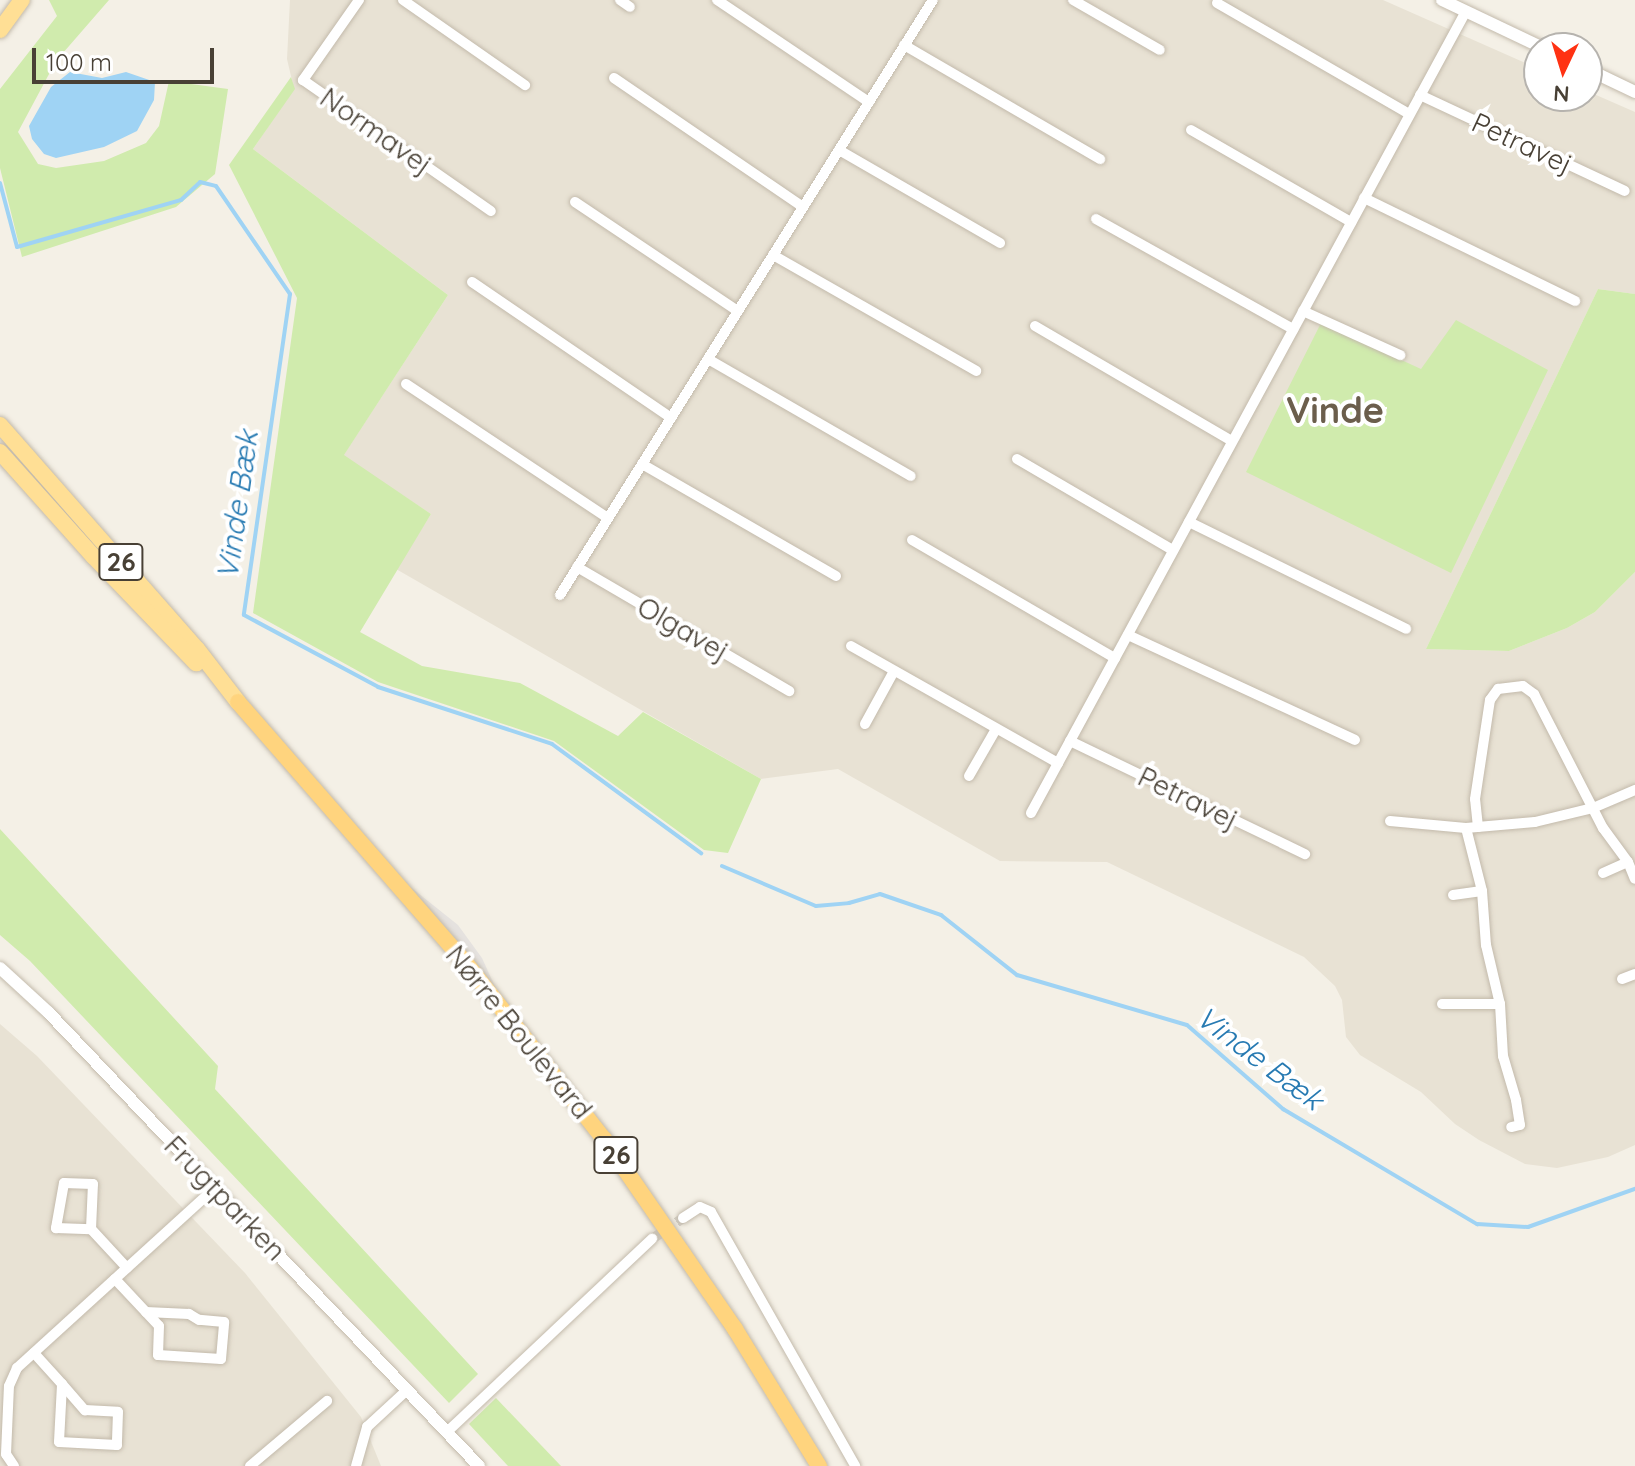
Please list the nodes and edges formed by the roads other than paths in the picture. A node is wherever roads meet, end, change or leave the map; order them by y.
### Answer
1 (8, 0) edge
2 (22, 0) edge
3 (359, 0) edge
4 (403, 0) edge
5 (620, 0) edge
6 (717, 0) edge
7 (933, 0) edge
8 (1073, 0) edge
9 (1442, 0) edge
10 (1217, 3) dead end
11 (630, 7) dead end
12 (1466, 11) junction
13 (0, 12) edge
14 (0, 30) edge
15 (1523, 38) edge
16 (904, 45) junction
17 (1160, 50) dead end
18 (1603, 77) edge
19 (614, 78) dead end
20 (525, 85) dead end
21 (1635, 92) edge
22 (1420, 95) junction
23 (869, 102) junction
24 (1409, 114) junction
25 (1191, 130) dead end
26 (839, 150) junction
27 (1100, 159) dead end
28 (1625, 191) dead end
29 (1364, 198) junction
30 (575, 202) dead end
31 (803, 207) junction
32 (491, 211) dead end
33 (1096, 219) dead end
34 (1351, 222) junction
35 (1000, 243) dead end
36 (773, 255) junction
37 (472, 282) dead end
38 (1575, 301) dead end
39 (738, 311) junction
40 (1303, 311) junction
41 (1035, 326) dead end
42 (1293, 329) junction
43 (1400, 355) dead end
44 (708, 359) junction
45 (976, 371) dead end
46 (406, 384) dead end
47 (671, 418) junction
48 (1, 425) edge
49 (1232, 441) junction
50 (0, 452) edge
51 (1017, 459) dead end
52 (642, 464) junction
53 (911, 476) dead end
54 (608, 518) junction
55 (1189, 522) junction
56 (912, 540) dead end
57 (1173, 550) junction
58 (577, 567) junction
59 (836, 576) dead end
60 (560, 595) dead end
61 (1406, 629) dead end
62 (1128, 635) junction
63 (851, 646) dead end
64 (1115, 658) junction
65 (894, 671) junction
66 (789, 691) dead end
67 (238, 702) junction
68 (865, 724) dead end
69 (996, 729) junction
70 (1355, 740) dead end
71 (1070, 741) junction
72 (1058, 763) junction
73 (969, 776) dead end
74 (1635, 790) edge
75 (1593, 808) junction
76 (1031, 813) dead end
77 (1390, 821) dead end
78 (1472, 827) junction
79 (1305, 854) dead end
80 (1628, 862) junction
81 (1603, 873) dead end
82 (1635, 879) edge
83 (1482, 891) junction
84 (1453, 895) dead end
85 (0, 968) edge
86 (1635, 974) edge
87 (1622, 979) dead end
88 (1442, 1004) dead end
89 (1500, 1004) junction
90 (1511, 1127) dead end
91 (215, 1188) junction
92 (683, 1218) tunnel mouth
93 (91, 1229) junction
94 (652, 1239) tunnel mouth
95 (127, 1268) junction
96 (115, 1279) junction
97 (146, 1312) junction
98 (34, 1353) junction
99 (62, 1384) junction
100 (407, 1390) junction
101 (327, 1401) dead end
102 (447, 1432) junction
103 (14, 1466) edge
104 (250, 1466) edge
105 (356, 1466) edge
106 (479, 1466) edge
107 (819, 1466) edge
108 (855, 1466) edge

1 - 13 main road
2 - 14 main road
3 - 32 street, Normavej
4 - 20 street
5 - 11 street
6 - 23 street
7 - 16 street
8 - 17 street
9 - 12 street
10 - 24 street
12 - 15 street
12 - 22 street
16 - 23 street
16 - 27 street
18 - 21 street
19 - 31 street
22 - 24 street
22 - 28 street, Petravej
23 - 26 street
24 - 29 street
25 - 34 street
26 - 31 street
26 - 35 street
29 - 34 street
29 - 38 street
30 - 39 street
31 - 36 street
33 - 42 street
34 - 40 street
36 - 39 street
36 - 45 street
37 - 47 street
39 - 44 street
40 - 42 street
40 - 43 street
41 - 49 street
42 - 49 street
44 - 47 street
44 - 53 street
46 - 54 street
47 - 52 street
48 - 67 main road, Nørre Boulevard / 26
49 - 55 street
50 - 67 main road, Nørre Boulevard / 26
51 - 57 street
52 - 54 street
52 - 59 street
54 - 58 street
55 - 57 street
55 - 61 street
56 - 64 street
57 - 62 street
58 - 60 street
58 - 66 street, Olgavej
62 - 64 street
62 - 70 street
63 - 65 street
64 - 71 street
65 - 68 street
65 - 69 street
67 - 107 highway, Nørre Boulevard / 26
69 - 72 street
69 - 73 street
71 - 72 street
71 - 79 street, Petravej
72 - 76 street
74 - 75 street
75 - 78 street
75 - 78 street
75 - 80 street
77 - 78 street
78 - 83 street
80 - 81 street
80 - 82 street
83 - 84 street
83 - 89 street
85 - 91 street, Frugtparken
86 - 87 street
88 - 89 street
89 - 90 street
91 - 95 street
91 - 100 street, Frugtparken
92 - 108 street
93 - 93 street
93 - 95 street
94 - 102 street
95 - 96 street
96 - 97 street
96 - 98 street
97 - 97 street
98 - 99 street
98 - 103 street
99 - 99 street
100 - 102 street, Frugtparken
100 - 105 street
101 - 104 street
102 - 106 street, Frugtparken

